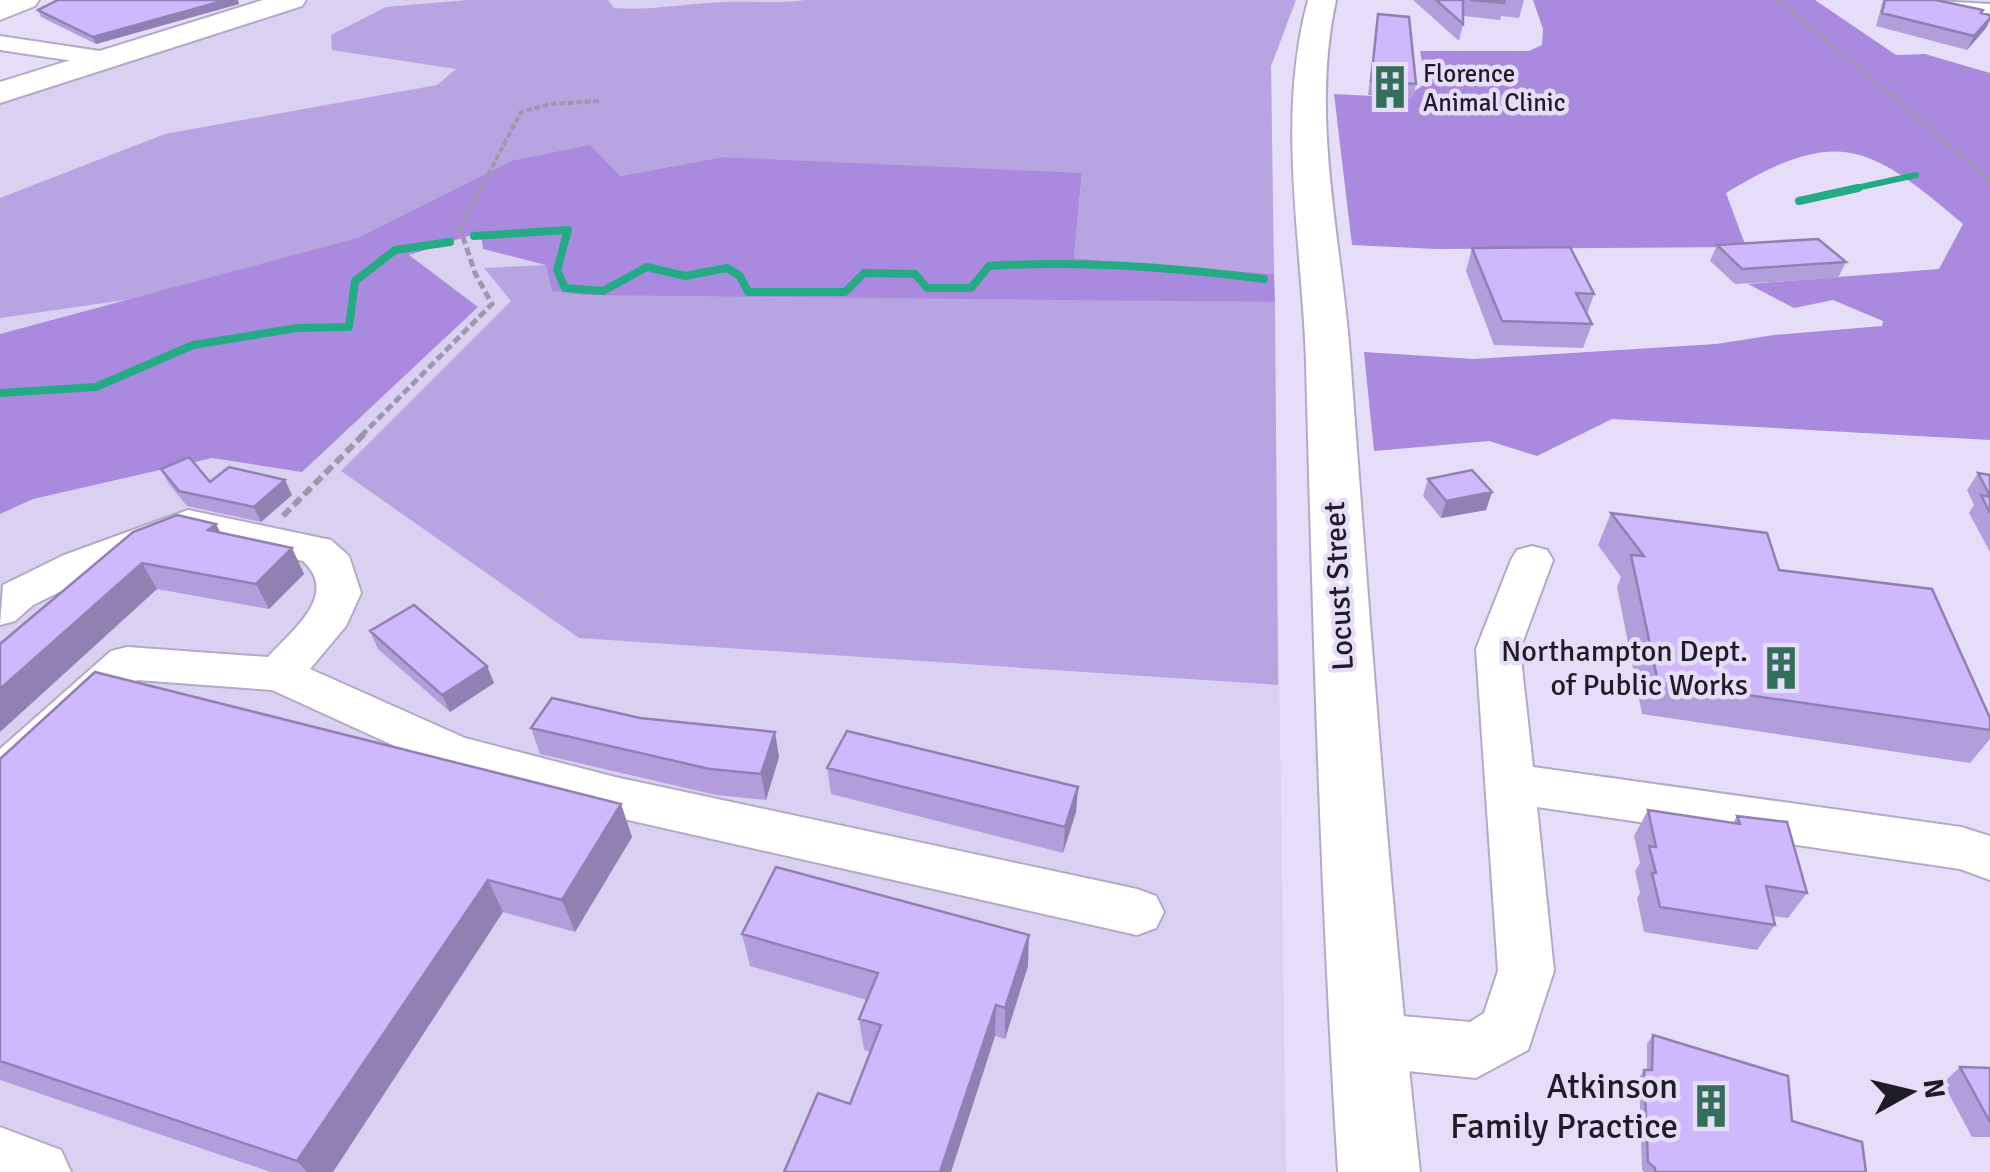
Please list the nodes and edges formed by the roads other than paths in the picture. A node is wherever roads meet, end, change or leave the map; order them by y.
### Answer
1 (25, 0) edge
2 (292, 0) edge
3 (1322, 0) edge
4 (1930, 0) edge
5 (1990, 11) edge
6 (0, 12) edge
7 (0, 43) edge
8 (100, 58) junction
9 (0, 93) edge
10 (1532, 560) dead end
11 (0, 610) edge
12 (279, 674) junction
13 (0, 778) edge
14 (1509, 783) junction
15 (1990, 858) edge
16 (1137, 912) dead end
17 (1367, 1040) junction
18 (0, 1158) edge
19 (38, 1172) edge
20 (1379, 1172) edge

1 - 6 main road
2 - 8 main road
3 - 17 main road, Locust Street
4 - 5 street
7 - 8 street
8 - 9 main road
10 - 14 street
11 - 12 street
12 - 13 street
12 - 16 street
14 - 15 street
14 - 17 street
17 - 20 main road, Locust Street
18 - 19 street

